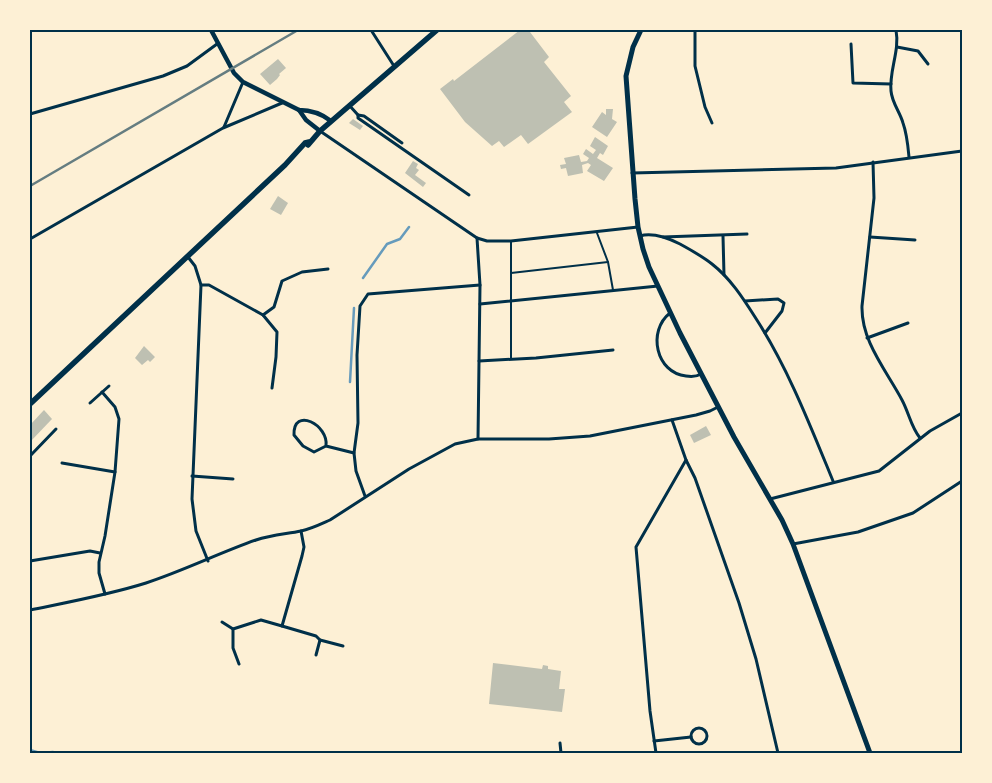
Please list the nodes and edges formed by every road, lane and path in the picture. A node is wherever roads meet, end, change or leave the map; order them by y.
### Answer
1 (211, 30) edge
2 (371, 30) edge
3 (436, 30) edge
4 (641, 30) edge
5 (695, 30) edge
6 (896, 30) edge
7 (427, 34) edge
8 (217, 44) junction
9 (851, 44) dead end
10 (897, 46) junction
11 (928, 64) dead end
12 (394, 66) junction
13 (243, 82) junction
14 (891, 84) junction
15 (282, 103) junction
16 (349, 105) junction
17 (299, 110) junction
18 (30, 114) edge
19 (358, 115) junction
20 (331, 121) junction
21 (712, 123) dead end
22 (223, 128) junction
23 (320, 131) junction
24 (402, 143) dead end
25 (962, 151) edge
26 (909, 158) junction
27 (873, 162) junction
28 (632, 173) junction
29 (469, 195) dead end
30 (638, 227) junction
31 (597, 232) junction
32 (747, 234) dead end
33 (640, 236) junction
34 (723, 236) junction
35 (660, 237) junction
36 (870, 237) junction
37 (477, 238) junction
38 (30, 239) edge
39 (915, 240) dead end
40 (511, 241) junction
41 (187, 256) junction
42 (608, 262) junction
43 (328, 269) dead end
44 (511, 273) junction
45 (724, 275) junction
46 (201, 285) junction
47 (480, 285) junction
48 (658, 286) junction
49 (613, 290) junction
50 (511, 301) junction
51 (745, 301) junction
52 (480, 304) junction
53 (671, 313) junction
54 (263, 315) junction
55 (908, 323) dead end
56 (765, 333) junction
57 (867, 338) junction
58 (613, 350) dead end
59 (511, 360) junction
60 (479, 361) junction
61 (702, 374) junction
62 (109, 386) dead end
63 (272, 388) dead end
64 (102, 392) junction
65 (90, 403) dead end
66 (30, 404) edge
67 (719, 407) junction
68 (962, 413) edge
69 (672, 420) junction
70 (56, 429) dead end
71 (920, 438) junction
72 (478, 440) junction
73 (326, 446) junction
74 (354, 453) junction
75 (30, 456) edge
76 (686, 460) junction
77 (62, 463) dead end
78 (115, 472) junction
79 (192, 476) junction
80 (233, 479) dead end
81 (833, 481) junction
82 (962, 481) edge
83 (365, 496) junction
84 (770, 498) junction
85 (301, 531) junction
86 (794, 544) junction
87 (100, 553) junction
88 (30, 561) edge
89 (208, 561) junction
90 (105, 594) junction
91 (30, 610) edge
92 (222, 622) dead end
93 (282, 626) junction
94 (233, 629) junction
95 (320, 640) junction
96 (342, 646) dead end
97 (316, 656) dead end
98 (239, 664) dead end
99 (692, 737) junction
100 (654, 741) junction
101 (560, 743) dead end
102 (561, 753) edge
103 (656, 753) edge
104 (778, 753) edge
105 (870, 753) edge

1 - 8 street
2 - 12 street
3 - 7 main road
4 - 28 main road
5 - 21 street
6 - 10 street
7 - 12 main road
8 - 13 street
8 - 18 street
9 - 14 street
10 - 11 street
10 - 14 street
12 - 16 main road
13 - 15 street
13 - 22 street
14 - 26 street
15 - 17 street
15 - 22 street
16 - 19 street
16 - 20 main road
17 - 20 street
17 - 23 street
19 - 24 street
19 - 29 street
20 - 23 main road
22 - 38 street
23 - 37 street
23 - 41 main road
25 - 26 street
26 - 27 street
27 - 28 street
27 - 36 street
28 - 30 main road
30 - 31 street
30 - 33 main road
31 - 40 street
31 - 42 lane
32 - 34 street
33 - 35 street
33 - 48 main road
34 - 35 street
34 - 45 street
35 - 45 street
36 - 39 street
36 - 57 street
37 - 40 street
37 - 47 street
40 - 44 lane
41 - 46 street
41 - 66 main road
42 - 44 lane
42 - 49 lane
43 - 54 street
44 - 50 lane
45 - 51 street
46 - 54 street
46 - 79 street
47 - 52 street
47 - 74 street
48 - 49 street
48 - 53 main road
49 - 50 street
50 - 52 street
50 - 59 lane
51 - 56 street
51 - 56 street
52 - 60 street
53 - 61 main road
53 - 61 street
54 - 63 street
55 - 57 street
56 - 81 street
57 - 71 street
58 - 59 street
59 - 60 street
60 - 72 street
61 - 67 main road
62 - 64 street
64 - 65 street
64 - 78 street
67 - 69 street
67 - 84 main road
68 - 71 street
69 - 72 street
69 - 76 street
70 - 75 street
71 - 81 street
72 - 83 street
73 - 73 street
73 - 74 street
74 - 83 street
76 - 100 street
76 - 104 street
77 - 78 street
78 - 87 street
79 - 80 street
79 - 89 street
81 - 84 street
82 - 86 street
83 - 85 street
84 - 86 main road
85 - 89 street
85 - 93 street
86 - 105 main road
87 - 88 street
87 - 90 street
89 - 90 street
90 - 91 street
92 - 94 street
93 - 94 street
93 - 95 street
94 - 98 street
95 - 96 street
95 - 97 street
99 - 99 street
99 - 100 street
100 - 103 street
101 - 102 street

